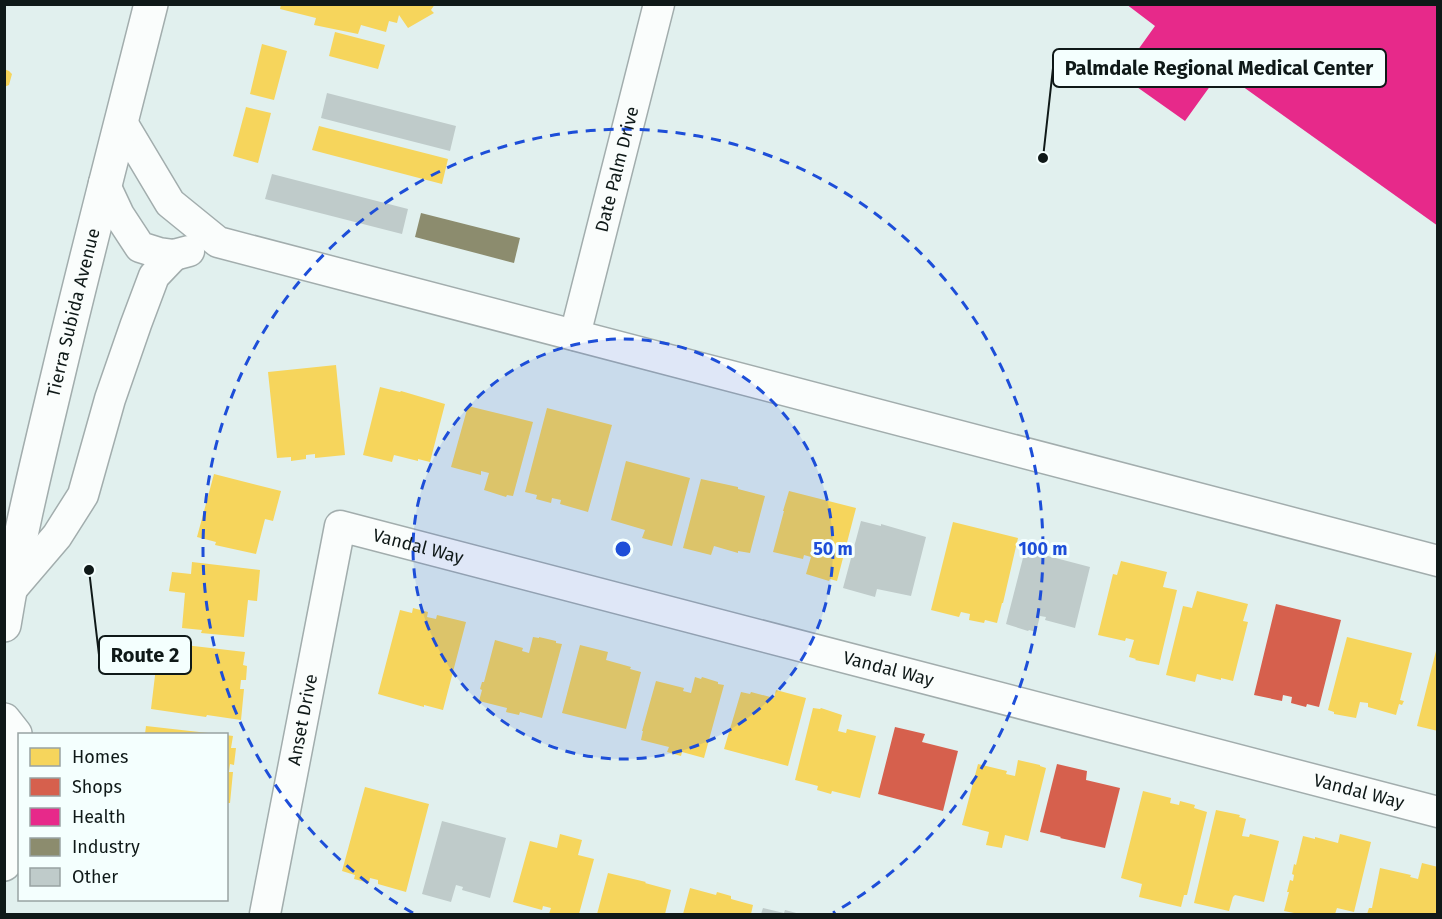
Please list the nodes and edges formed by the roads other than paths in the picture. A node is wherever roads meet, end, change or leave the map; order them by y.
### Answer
1 (151, 4) edge
2 (659, 4) edge
3 (121, 120) junction
4 (104, 183) junction
5 (218, 243) junction
6 (174, 255) junction
7 (575, 335) junction
8 (339, 526) joint
9 (1437, 561) edge
10 (10, 591) junction
11 (4, 625) edge
12 (4, 720) edge
13 (1437, 812) edge
14 (4, 864) edge
15 (265, 915) edge

1 - 3 main road, Tierra Subida Avenue
2 - 7 street, Date Palm Drive
3 - 4 main road, Tierra Subida Avenue
3 - 5 street
4 - 6 street
4 - 10 main road, Tierra Subida Avenue
5 - 6 street
5 - 7 street
6 - 10 street
7 - 9 street
8 - 13 street, Vandal Way
8 - 15 street, Anset Drive
10 - 11 main road, Tierra Subida Avenue
12 - 14 main road

